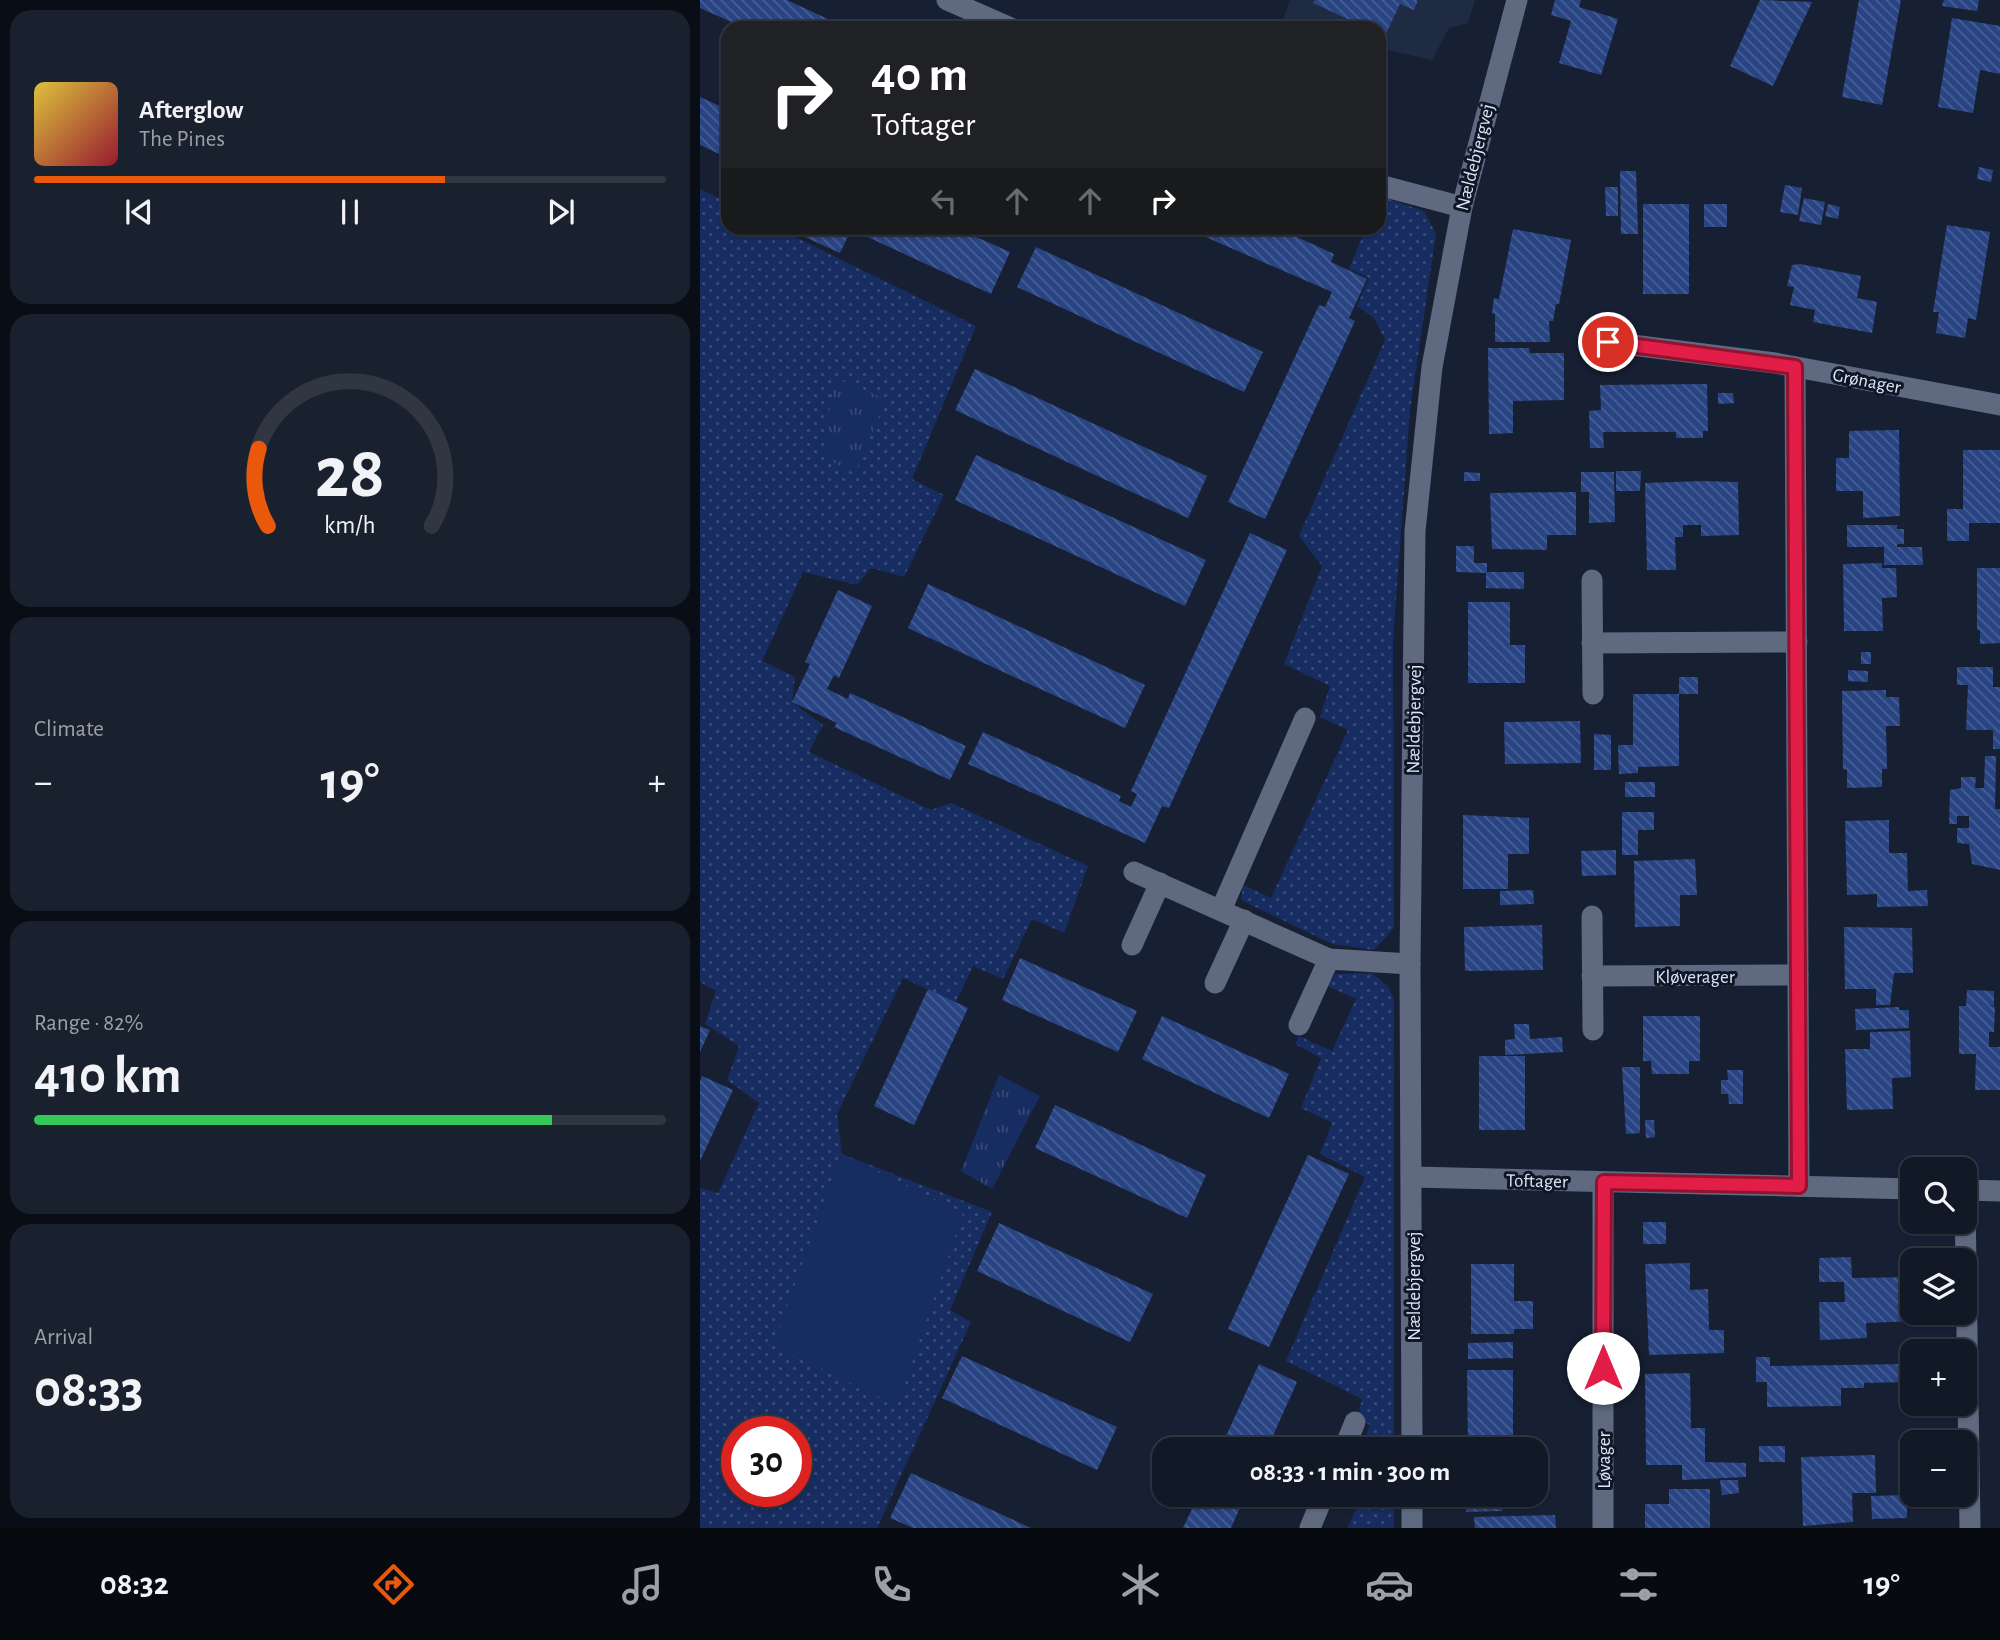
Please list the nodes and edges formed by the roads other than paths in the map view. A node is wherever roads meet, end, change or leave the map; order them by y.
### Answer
1 (947, 0) edge
2 (1517, 0) edge
3 (995, 21) edge
4 (1386, 187) edge
5 (1462, 207) junction
6 (1608, 342) dead end
7 (1795, 367) junction
8 (2000, 405) edge
9 (1592, 580) dead end
10 (1797, 642) junction
11 (1592, 643) junction
12 (1593, 694) dead end
13 (1305, 718) dead end
14 (1134, 872) dead end
15 (1160, 883) junction
16 (1221, 910) junction
17 (1592, 916) dead end
18 (1244, 920) junction
19 (1132, 945) dead end
20 (1329, 958) junction
21 (1410, 964) junction
22 (1798, 975) junction
23 (1592, 976) junction
24 (1214, 983) dead end
25 (1298, 1025) dead end
26 (1593, 1030) dead end
27 (1413, 1177) junction
28 (1604, 1182) junction
29 (1799, 1186) junction
30 (1900, 1189) edge
31 (1977, 1190) edge
32 (2000, 1191) edge
33 (1966, 1234) edge
34 (1355, 1422) dead end
35 (1349, 1437) edge
36 (1412, 1437) edge
37 (1319, 1507) edge
38 (1412, 1507) edge
39 (1310, 1528) edge
40 (1412, 1528) edge
41 (1603, 1528) edge
42 (1970, 1528) edge

1 - 3 street
2 - 5 street, Nældebjergvej
4 - 5 street
5 - 21 street, Nældebjergvej
6 - 7 street, Grønager
7 - 8 street, Grønager
7 - 10 street
9 - 11 street
10 - 11 street
10 - 22 street
11 - 12 street
13 - 16 street
14 - 15 street
15 - 16 street
15 - 19 street
16 - 18 street
17 - 23 street
18 - 20 street
18 - 24 street
20 - 21 street
20 - 25 street
21 - 27 street, Nældebjergvej
22 - 23 street, Kløverager
22 - 29 street
23 - 26 street
27 - 28 street, Toftager
27 - 36 street, Nældebjergvej
28 - 29 street, Toftager
28 - 41 street, Løvager
29 - 30 street, Toftager
31 - 32 street
33 - 42 street
34 - 35 street
37 - 39 street
38 - 40 street

